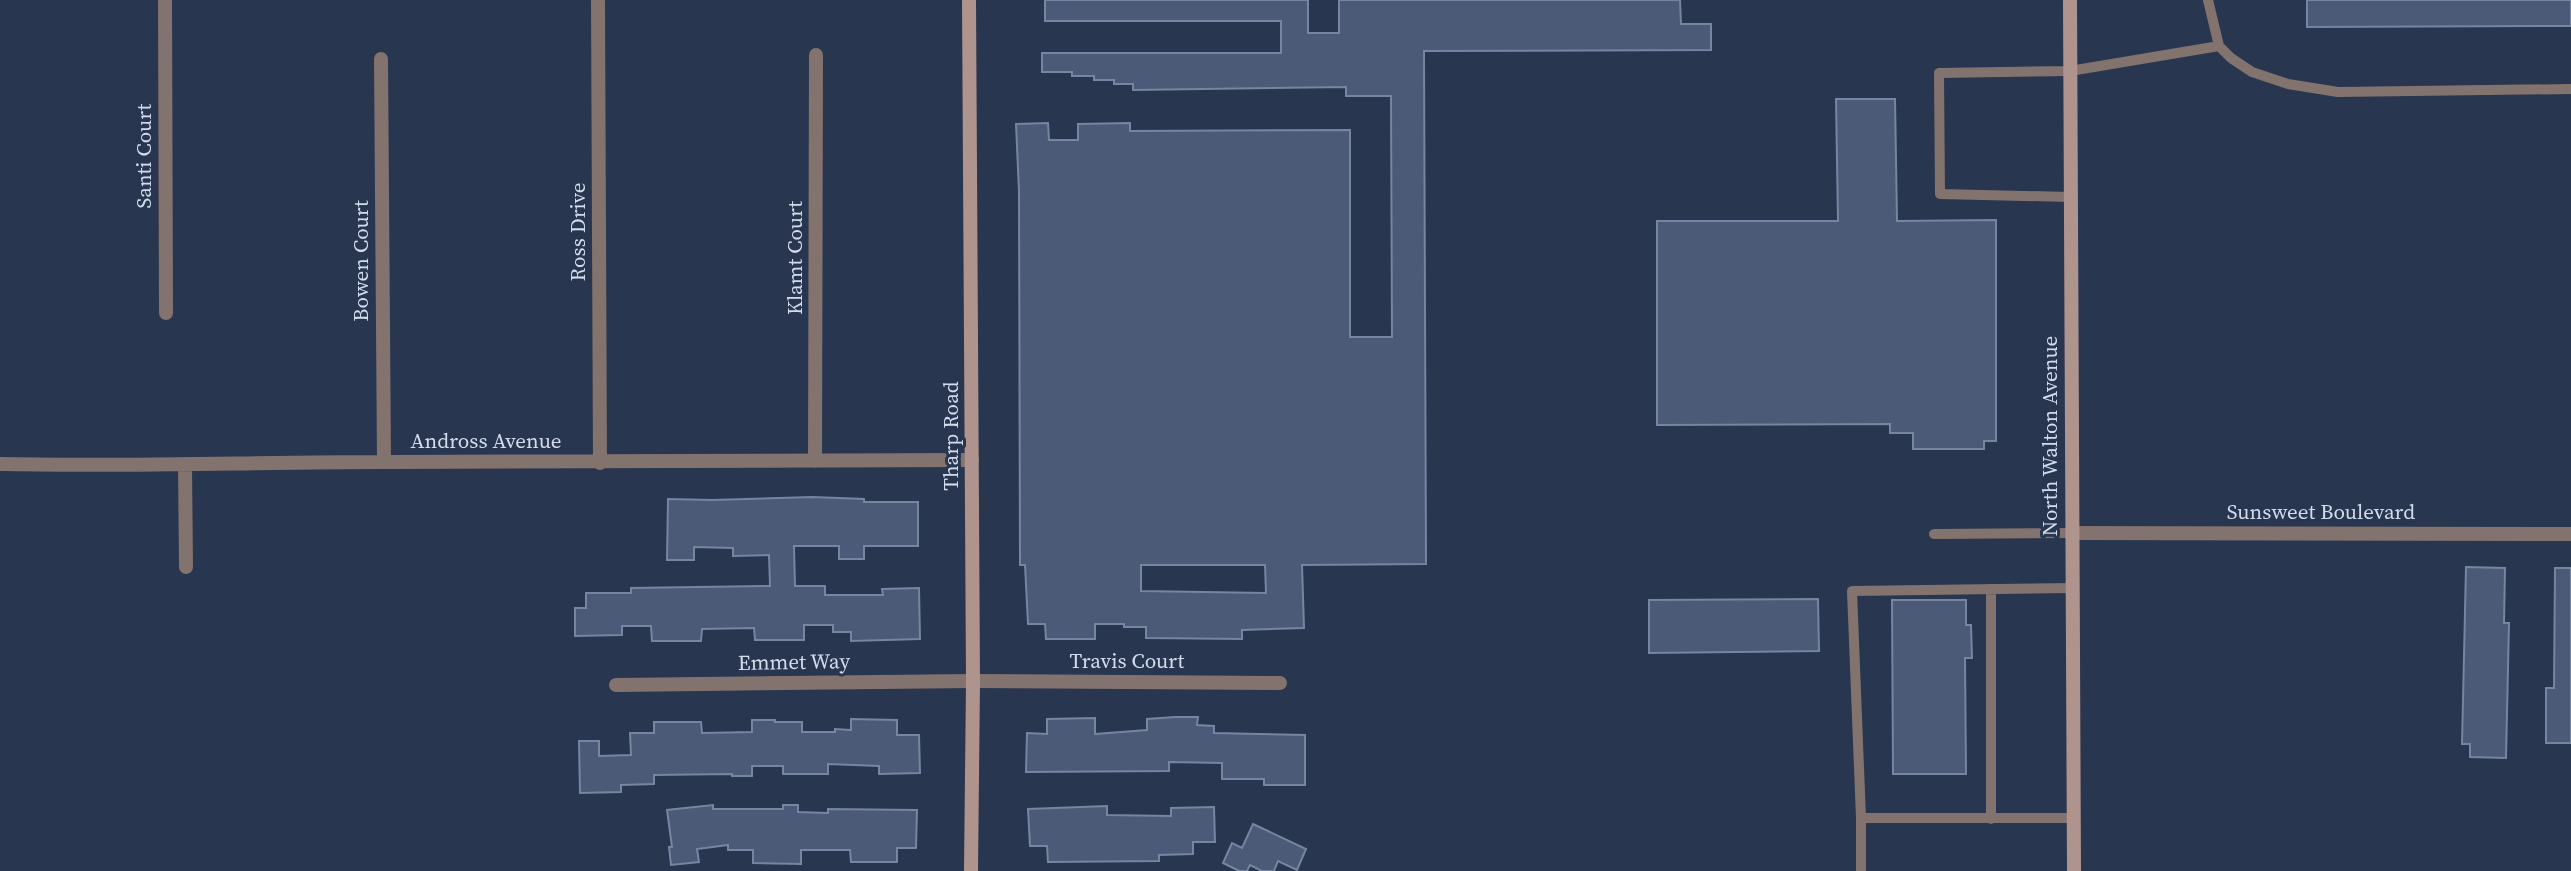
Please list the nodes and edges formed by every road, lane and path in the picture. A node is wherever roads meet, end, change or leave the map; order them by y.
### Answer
1 (165, 0) edge
2 (598, 0) edge
3 (970, 0) edge
4 (2070, 0) edge
5 (2208, 0) edge
6 (2219, 46) junction
7 (816, 55) dead end
8 (381, 59) dead end
9 (2070, 71) junction
10 (2571, 89) edge
11 (2070, 197) junction
12 (166, 313) dead end
13 (972, 460) junction
14 (816, 461) junction
15 (384, 462) junction
16 (600, 463) junction
17 (0, 464) edge
18 (185, 466) junction
19 (2071, 533) junction
20 (1934, 534) dead end
21 (2571, 534) edge
22 (186, 567) dead end
23 (2072, 588) junction
24 (1991, 589) junction
25 (973, 681) junction
26 (1280, 683) dead end
27 (616, 685) dead end
28 (1861, 818) junction
29 (2073, 818) junction
30 (1991, 819) junction
31 (971, 871) edge
32 (1861, 871) edge
33 (2074, 871) edge

1 - 12 street, Santi Court
2 - 16 street, Ross Drive
3 - 13 main road, Tharp Road
4 - 9 main road, North Walton Avenue
5 - 6 lane
6 - 9 lane
6 - 10 lane
7 - 14 street, Klamt Court
8 - 15 street, Bowen Court
9 - 11 main road, North Walton Avenue
9 - 11 lane
11 - 19 main road, North Walton Avenue
13 - 14 street, Andross Avenue
13 - 25 main road, Tharp Road
14 - 16 street, Andross Avenue
15 - 16 street, Andross Avenue
15 - 18 street, Andross Avenue
17 - 18 street, Andross Avenue
18 - 22 street
19 - 20 lane
19 - 21 street, Sunsweet Boulevard
19 - 23 main road, North Walton Avenue
23 - 24 lane
23 - 29 main road, North Walton Avenue
24 - 28 lane
24 - 30 lane
25 - 26 street, Travis Court
25 - 27 street, Emmet Way
25 - 31 main road, Tharp Road
28 - 30 lane
28 - 32 lane
29 - 30 lane
29 - 33 main road, North Walton Avenue

